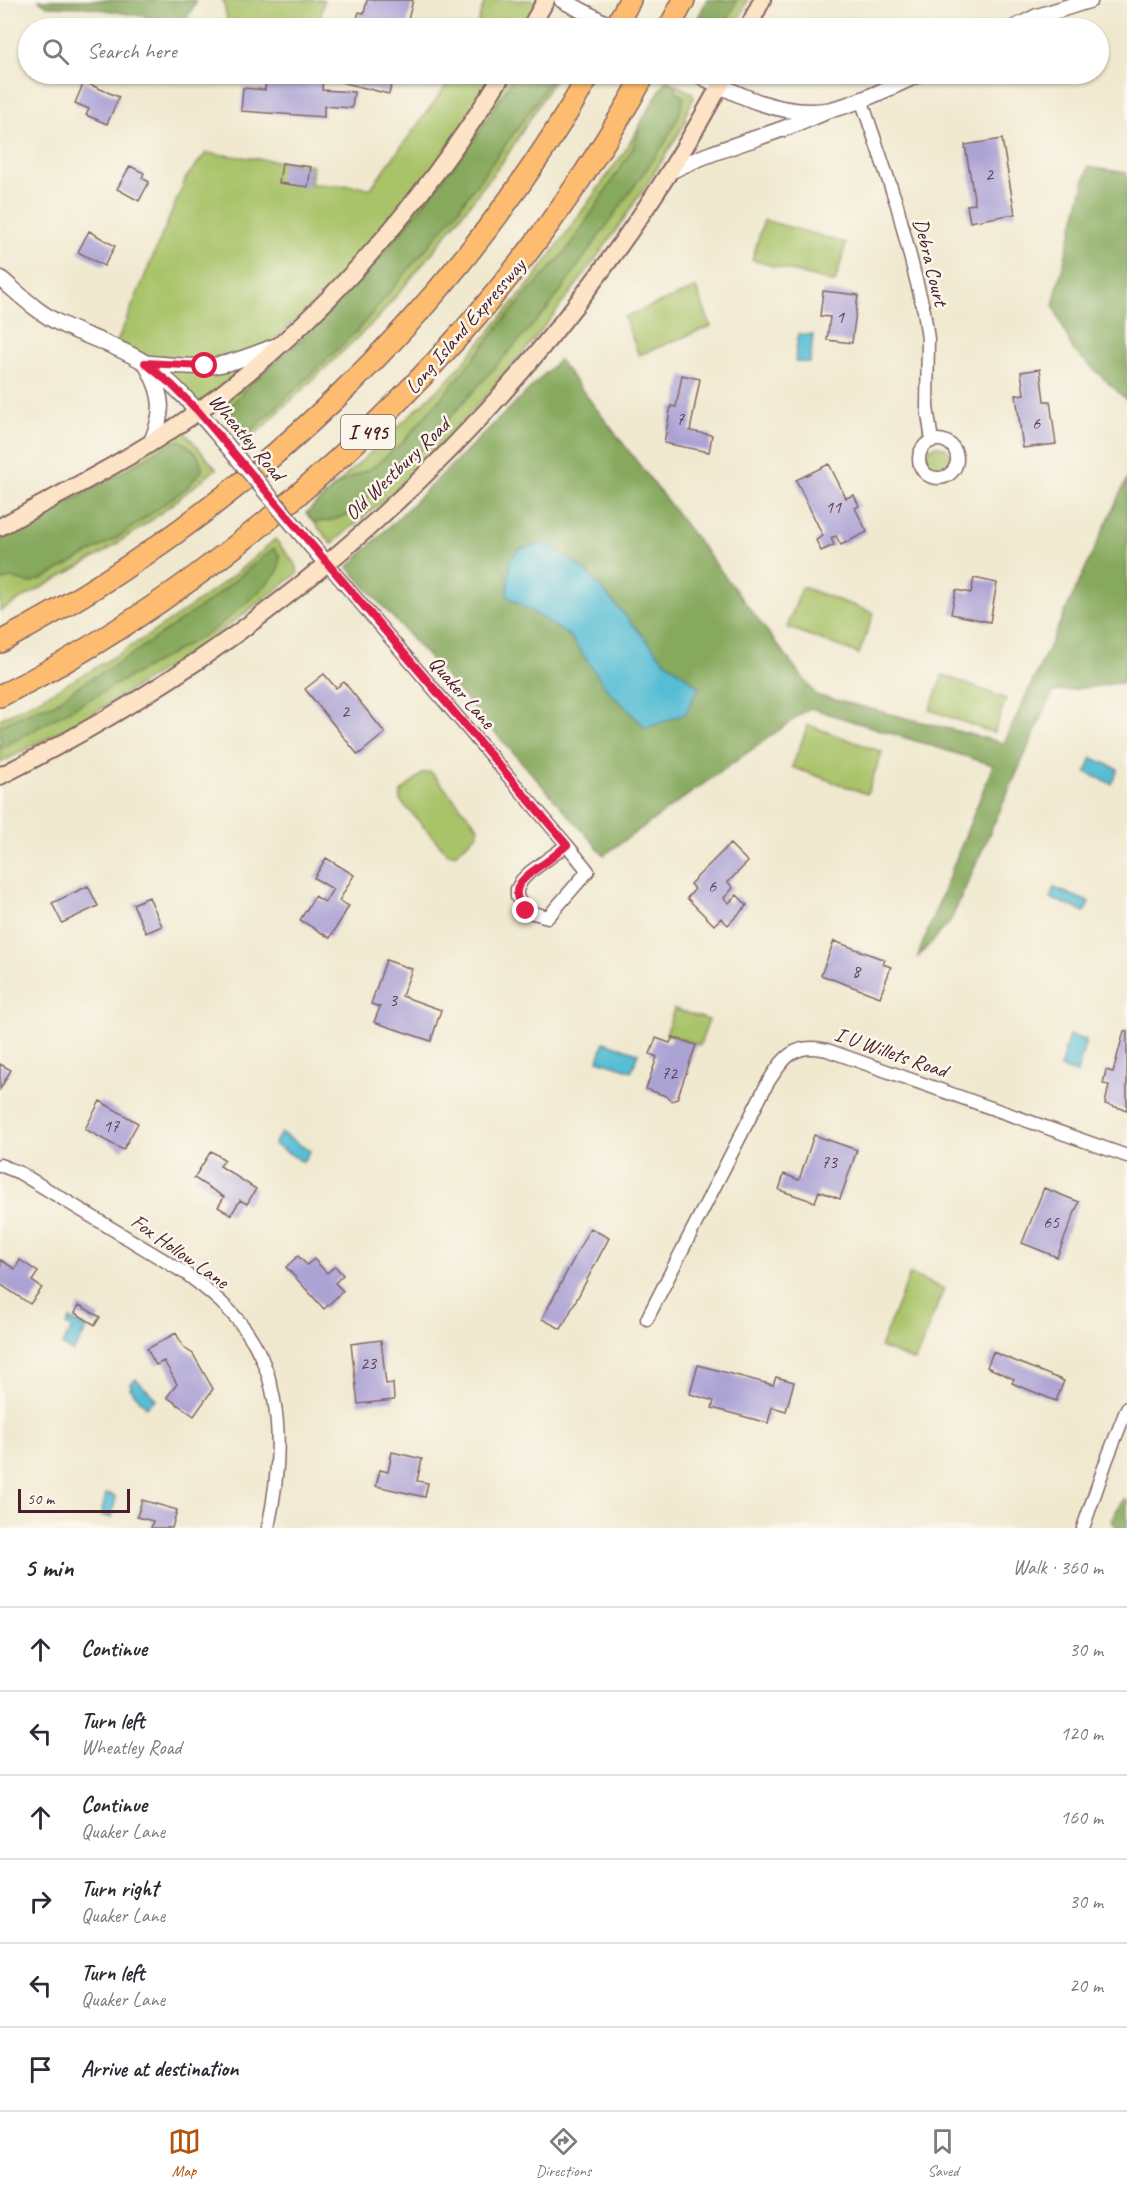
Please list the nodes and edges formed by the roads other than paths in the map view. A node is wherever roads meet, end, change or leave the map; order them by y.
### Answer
1 (546, 0) edge
2 (562, 0) edge
3 (630, 0) edge
4 (684, 0) edge
5 (762, 0) edge
6 (1090, 0) edge
7 (536, 18) edge
8 (596, 18) edge
9 (620, 18) edge
10 (674, 18) edge
11 (753, 18) edge
12 (1034, 18) edge
13 (496, 84) edge
14 (584, 84) edge
15 (639, 84) edge
16 (720, 84) edge
17 (732, 84) edge
18 (896, 84) edge
19 (861, 99) junction
20 (830, 110) junction
21 (669, 172) junction
22 (0, 278) edge
23 (279, 345) junction
24 (145, 363) junction
25 (198, 411) junction
26 (932, 441) dead end
27 (151, 443) junction
28 (0, 527) edge
29 (327, 564) junction
30 (0, 642) edge
31 (0, 696) edge
32 (0, 776) edge
33 (567, 845) junction
34 (1127, 1156) edge
35 (0, 1165) edge
36 (647, 1319) dead end
37 (1127, 1408) edge
38 (268, 1528) edge
39 (1083, 1528) edge

1 - 7 main road
2 - 8 street
3 - 9 highway
4 - 10 highway
5 - 11 main road
6 - 12 street
13 - 23 main road
14 - 30 highway, I 495
15 - 31 highway, Long Island Expressway / I 495
16 - 21 main road, Old Westbury Road
17 - 20 street
18 - 19 street
19 - 20 street
19 - 26 street, Debra Court
20 - 21 street
21 - 29 main road, Old Westbury Road
22 - 24 street, Wheatley Road
23 - 24 street
23 - 25 main road
24 - 25 street, Wheatley Road
24 - 27 street
25 - 27 main road
25 - 29 street, Wheatley Road, bridge
27 - 28 main road
29 - 32 main road, Old Westbury Road
29 - 33 street, Quaker Lane
33 - 33 street, Quaker Lane
34 - 36 street, I U Willets Road
35 - 38 street, Fox Hollow Lane
37 - 39 street

